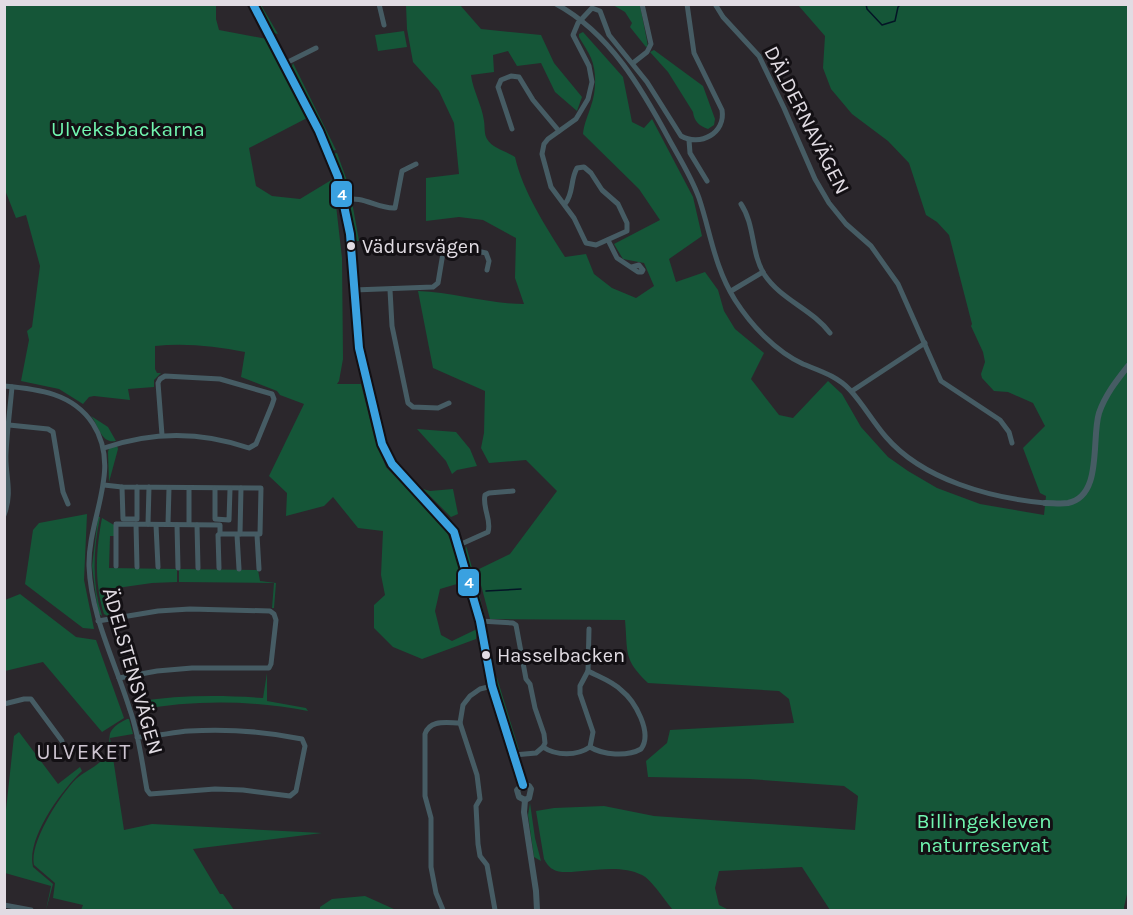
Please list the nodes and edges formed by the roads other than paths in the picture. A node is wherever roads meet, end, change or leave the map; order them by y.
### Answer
1 (253, 4) edge
2 (379, 4) edge
3 (556, 4) edge
4 (642, 4) edge
5 (687, 4) edge
6 (715, 4) edge
7 (581, 19) junction
8 (384, 25) dead end
9 (315, 48) dead end
10 (633, 63) junction
11 (284, 64) junction
12 (512, 129) dead end
13 (559, 131) junction
14 (689, 140) junction
15 (416, 164) dead end
16 (707, 181) dead end
17 (344, 200) junction
18 (565, 204) junction
19 (741, 204) dead end
20 (608, 240) junction
21 (632, 267) dead end
22 (487, 270) dead end
23 (763, 272) junction
24 (354, 290) junction
25 (390, 290) junction
26 (730, 291) junction
27 (830, 333) dead end
28 (925, 343) junction
29 (1128, 366) edge
30 (4, 386) edge
31 (12, 387) junction
32 (852, 391) junction
33 (449, 404) dead end
34 (9, 425) junction
35 (162, 435) junction
36 (1012, 443) dead end
37 (104, 447) junction
38 (104, 485) junction
39 (122, 487) junction
40 (137, 487) junction
41 (149, 487) junction
42 (169, 488) junction
43 (189, 488) junction
44 (240, 488) junction
45 (215, 489) junction
46 (230, 489) junction
47 (513, 490) dead end
48 (1045, 503) joint
49 (68, 504) dead end
50 (4, 515) edge
51 (132, 522) junction
52 (220, 522) junction
53 (148, 524) junction
54 (168, 524) junction
55 (189, 524) junction
56 (156, 525) junction
57 (177, 525) junction
58 (197, 525) junction
59 (220, 534) junction
60 (239, 535) junction
61 (257, 535) junction
62 (459, 545) junction
63 (116, 566) dead end
64 (137, 567) dead end
65 (158, 567) dead end
66 (178, 568) dead end
67 (198, 568) dead end
68 (219, 568) dead end
69 (239, 568) dead end
70 (259, 569) dead end
71 (98, 621) junction
72 (480, 621) junction
73 (588, 628) dead end
74 (588, 671) junction
75 (119, 678) junction
76 (492, 686) junction
77 (4, 704) edge
78 (460, 723) junction
79 (137, 737) junction
80 (62, 741) dead end
81 (543, 747) junction
82 (590, 747) junction
83 (514, 754) junction
84 (4, 904) edge
85 (31, 910) edge
86 (443, 910) edge
87 (495, 910) edge
88 (537, 910) edge

1 - 11 street
2 - 8 street
3 - 7 street
4 - 10 street
5 - 14 street
6 - 28 street, DÄLDERNAVÄGEN
7 - 10 street
7 - 13 street
7 - 26 street
9 - 11 street
10 - 14 street
11 - 17 street
12 - 13 street
13 - 18 street
14 - 16 street
15 - 17 street
17 - 24 street
18 - 20 street
18 - 20 street
19 - 23 street
20 - 21 street
22 - 25 street
23 - 26 street
23 - 27 street
24 - 25 street
24 - 62 street
25 - 33 street
26 - 32 street
28 - 32 street
28 - 36 street, DÄLDERNAVÄGEN
29 - 48 street
30 - 31 street, ÄDELSTENSVÄGEN
31 - 34 street
31 - 37 street, ÄDELSTENSVÄGEN
32 - 48 street
34 - 49 street
34 - 50 street
35 - 35 street
35 - 37 street
37 - 38 street, ÄDELSTENSVÄGEN
38 - 39 street
38 - 71 street, ÄDELSTENSVÄGEN
39 - 40 street
39 - 51 street
40 - 41 street
40 - 51 street
41 - 42 street
41 - 53 street
42 - 43 street
42 - 54 street
43 - 45 street
43 - 55 street
44 - 46 street
44 - 60 street
44 - 61 street
45 - 46 street
45 - 52 street
46 - 52 street
47 - 62 street
51 - 53 street
51 - 63 street
51 - 64 street
52 - 58 street
52 - 59 street
53 - 56 street
54 - 56 street
54 - 57 street
55 - 57 street
55 - 58 street
56 - 65 street
57 - 66 street
58 - 67 street
59 - 60 street
59 - 68 street
60 - 61 street
60 - 69 street
61 - 70 street
62 - 72 street
71 - 75 street, ÄDELSTENSVÄGEN
71 - 75 street
72 - 76 street
72 - 81 street
73 - 74 street
74 - 82 street
74 - 82 street
75 - 79 street, ÄDELSTENSVÄGEN
76 - 78 street
76 - 83 street
77 - 80 street
78 - 86 street
78 - 87 street
79 - 79 street, ÄDELSTENSVÄGEN
81 - 82 street
81 - 83 street
83 - 88 street
84 - 85 street

